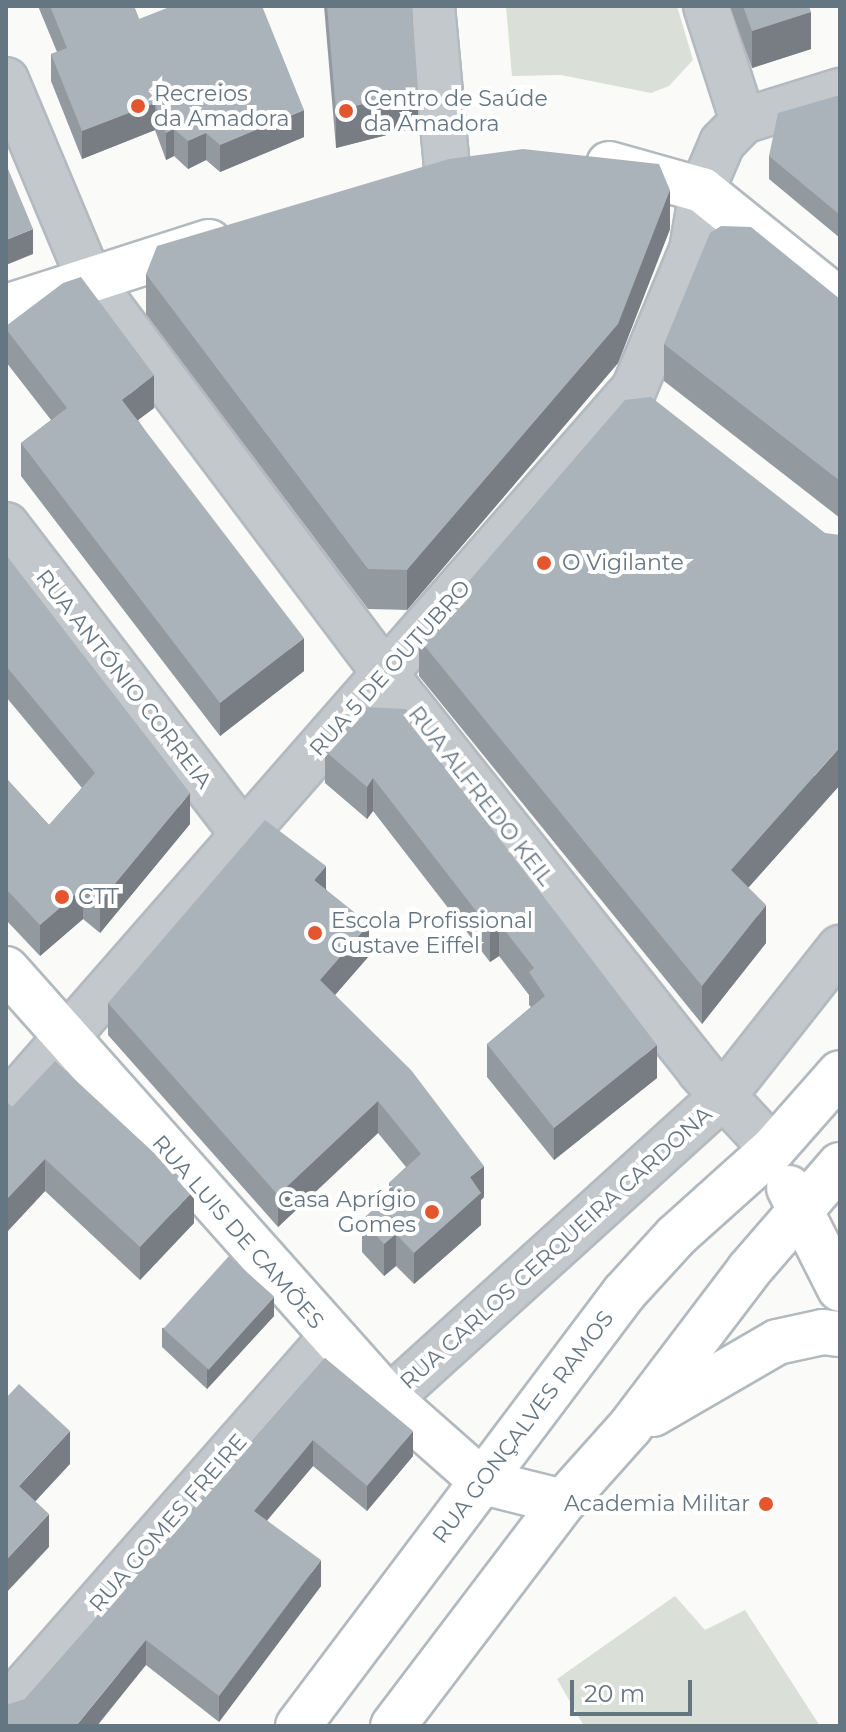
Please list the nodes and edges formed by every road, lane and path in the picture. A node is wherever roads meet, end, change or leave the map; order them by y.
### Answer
1 (432, 6) edge
2 (706, 6) edge
3 (6, 80) edge
4 (840, 91) edge
5 (743, 121) junction
6 (570, 157) edge
7 (446, 169) edge
8 (702, 190) junction
9 (245, 230) edge
10 (89, 278) junction
11 (840, 301) edge
12 (6, 307) edge
13 (634, 389) junction
14 (671, 418) edge
15 (6, 525) edge
16 (386, 675) junction
17 (242, 833) junction
18 (840, 948) edge
19 (6, 969) edge
20 (69, 1040) junction
21 (840, 1073) edge
22 (723, 1096) junction
23 (6, 1106) edge
24 (773, 1149) junction
25 (826, 1189) edge
26 (840, 1289) edge
27 (840, 1334) edge
28 (331, 1338) junction
29 (389, 1399) junction
30 (630, 1427) junction
31 (483, 1482) junction
32 (563, 1502) junction
33 (6, 1708) edge
34 (298, 1726) edge
35 (393, 1726) edge

1 - 7 street
2 - 5 street
3 - 10 street, RUA ALFREDO KEIL
4 - 5 street
5 - 8 street, RUA 5 DE OUTUBRO
6 - 8 main road
8 - 11 main road
8 - 13 street, RUA 5 DE OUTUBRO
9 - 10 main road
10 - 12 main road
10 - 16 street, RUA ALFREDO KEIL
13 - 14 street
13 - 16 street, RUA 5 DE OUTUBRO
15 - 17 street, RUA ANTÓNIO CORREIA
16 - 17 street, RUA 5 DE OUTUBRO
16 - 22 street, RUA ALFREDO KEIL
17 - 20 street, RUA 5 DE OUTUBRO
18 - 22 street
19 - 20 main road, RUA LUIS DE CAMÕES
20 - 23 street, RUA 5 DE OUTUBRO
20 - 28 main road, RUA LUIS DE CAMÕES
21 - 24 main road, RUA GONÇALVES RAMOS
22 - 24 street, RUA ALFREDO KEIL
22 - 29 street, RUA CARLOS CERQUEIRA CARDONA
24 - 25 main road
24 - 31 main road, RUA GONÇALVES RAMOS
25 - 26 main road
25 - 30 main road
27 - 30 main road
28 - 29 main road, RUA LUIS DE CAMÕES
28 - 33 street, RUA GOMES FREIRE
29 - 31 main road, RUA LUIS DE CAMÕES
30 - 32 main road
31 - 32 main road
31 - 34 main road, RUA GONÇALVES RAMOS
32 - 35 main road

